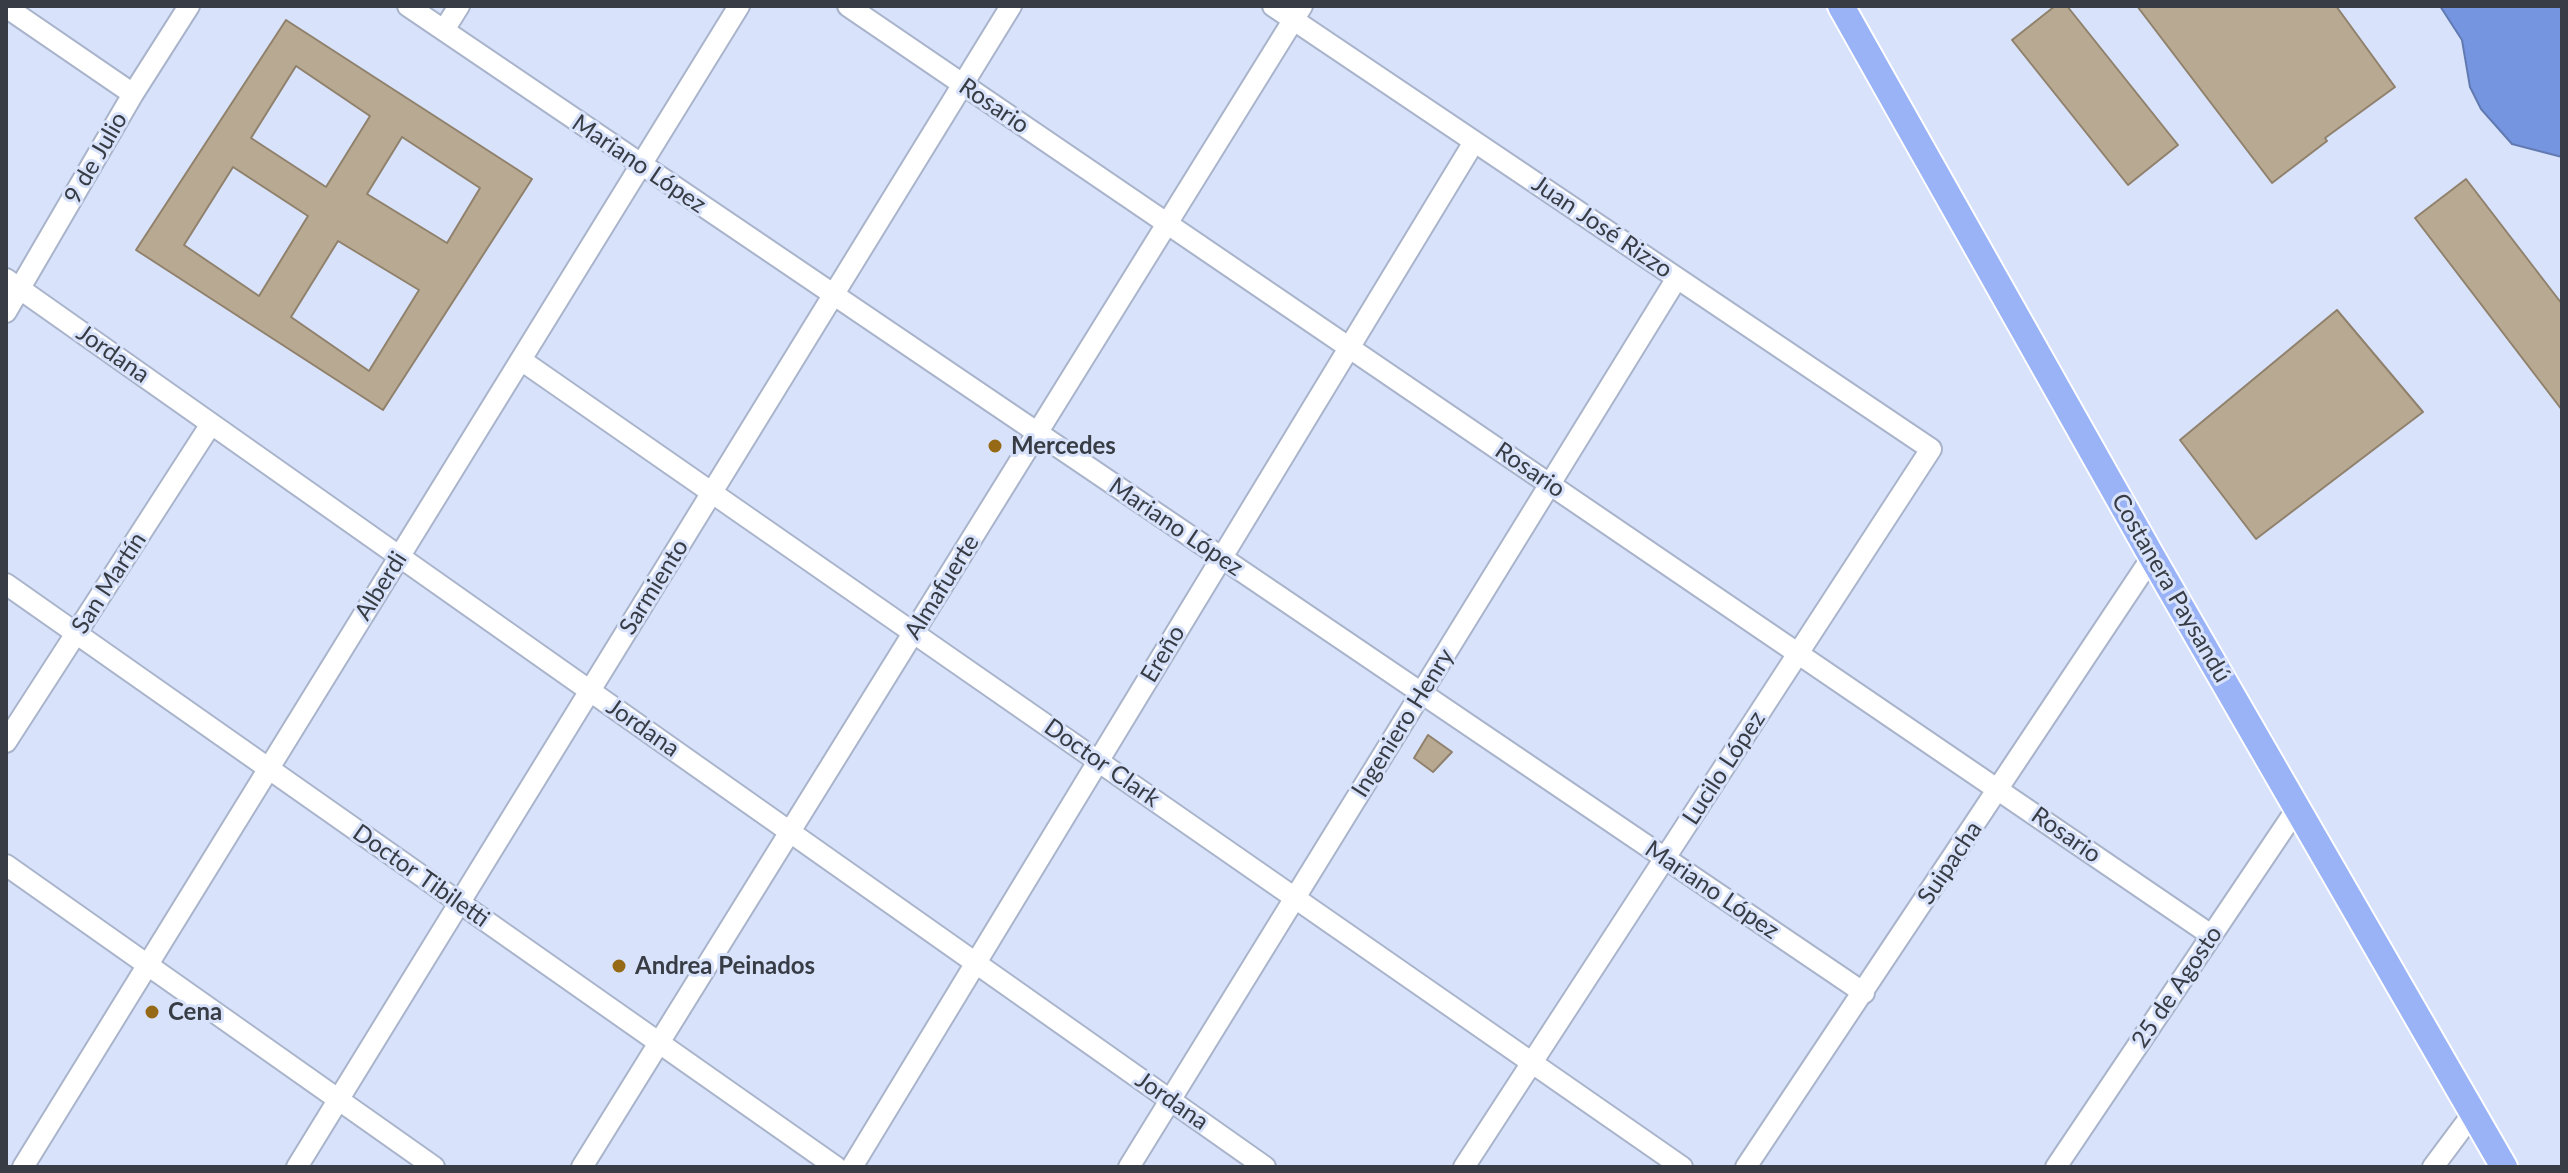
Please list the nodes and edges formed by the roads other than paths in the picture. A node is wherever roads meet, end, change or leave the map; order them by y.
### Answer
1 (189, 6) edge
2 (408, 6) edge
3 (459, 6) edge
4 (739, 6) edge
5 (848, 6) edge
6 (1011, 6) edge
7 (1273, 6) edge
8 (1841, 6) edge
9 (6, 7) edge
10 (1298, 13) edge
11 (444, 30) junction
12 (963, 85) junction
13 (133, 94) junction
14 (1474, 142) junction
15 (640, 166) junction
16 (1168, 224) junction
17 (1677, 278) junction
18 (13, 284) edge
19 (834, 295) junction
20 (6, 312) edge
21 (1349, 347) junction
22 (521, 360) junction
23 (211, 424) junction
24 (1038, 433) junction
25 (1931, 449) joint
26 (1550, 484) junction
27 (712, 492) junction
28 (400, 556) junction
29 (2152, 557) junction
30 (1222, 558) junction
31 (6, 584) edge
32 (914, 632) junction
33 (77, 634) junction
34 (1799, 652) junction
35 (590, 690) junction
36 (1421, 693) junction
37 (6, 742) edge
38 (1098, 761) junction
39 (269, 769) junction
40 (1999, 789) junction
41 (2298, 807) junction
42 (790, 831) junction
43 (1665, 858) junction
44 (6, 865) edge
45 (1295, 898) junction
46 (460, 903) junction
47 (2211, 935) junction
48 (976, 962) junction
49 (148, 965) junction
50 (1864, 993) junction
51 (659, 1043) junction
52 (1532, 1062) junction
53 (338, 1100) junction
54 (1170, 1100) junction
55 (2474, 1112) junction
56 (6, 1158) edge
57 (22, 1167) edge
58 (297, 1167) edge
59 (434, 1167) edge
60 (582, 1167) edge
61 (836, 1167) edge
62 (852, 1167) edge
63 (1129, 1167) edge
64 (1265, 1167) edge
65 (1464, 1167) edge
66 (1682, 1167) edge
67 (1746, 1167) edge
68 (2056, 1167) edge
69 (2433, 1167) edge
70 (2504, 1167) edge

1 - 13 street, 9 de Julio
2 - 11 street, Mariano López
3 - 11 street
4 - 15 street, Alberdi
5 - 12 street, Rosario
6 - 12 street, Sarmiento
7 - 10 street, Juan José Rizzo
8 - 29 main road, Costanera Paysandú
9 - 13 street
10 - 14 street, Juan José Rizzo
10 - 16 street, Almafuerte
11 - 15 street, Mariano López
12 - 16 street, Rosario
12 - 19 street, Sarmiento
13 - 18 street, 9 de Julio
14 - 17 street, Juan José Rizzo
14 - 21 street, Ereño
15 - 19 street, Mariano López
15 - 22 street, Alberdi
16 - 21 street, Rosario
16 - 24 street, Almafuerte
17 - 25 street, Juan José Rizzo
17 - 26 street, Ingeniero Henry
18 - 20 street, 9 de Julio
18 - 23 street, Jordana
19 - 24 street, Mariano López
19 - 27 street, Sarmiento
21 - 26 street, Rosario
21 - 30 street, Ereño
22 - 27 street, Doctor Clark
22 - 28 street, Alberdi
23 - 28 street, Jordana
23 - 33 street, San Martín
24 - 30 street, Mariano López
24 - 32 street, Almafuerte
25 - 34 street, Lucilo López
26 - 34 street, Rosario
26 - 36 street, Ingeniero Henry
27 - 32 street, Doctor Clark
27 - 35 street, Sarmiento
28 - 35 street, Jordana
28 - 39 street, Alberdi
29 - 40 street, Suipacha
29 - 41 main road, Costanera Paysandú
30 - 36 street, Mariano López
30 - 38 street, Ereño
31 - 33 street, Doctor Tibiletti
32 - 38 street, Doctor Clark
32 - 42 street, Almafuerte
33 - 37 street, San Martín
33 - 39 street, Doctor Tibiletti
34 - 40 street, Rosario
34 - 43 street, Lucilo López
35 - 42 street, Jordana
35 - 46 street, Sarmiento
36 - 43 street, Mariano López
36 - 45 street, Ingeniero Henry
38 - 45 street, Doctor Clark
38 - 48 street, Ereño
39 - 46 street, Doctor Tibiletti
39 - 49 street, Alberdi
40 - 47 street, Rosario
40 - 50 street, Suipacha
41 - 47 street, 25 de Agosto
41 - 55 main road, Costanera Paysandú
42 - 48 street, Jordana
42 - 51 street, Almafuerte
43 - 50 street, Mariano López
43 - 52 street, Lucilo López
44 - 49 street
45 - 52 street, Doctor Clark
45 - 54 street, Ingeniero Henry
46 - 51 street, Doctor Tibiletti
46 - 53 street, Sarmiento
47 - 68 street, 25 de Agosto
48 - 54 street, Jordana
48 - 62 street, Ereño
49 - 53 street
49 - 57 street, Alberdi
50 - 67 street, Suipacha
51 - 60 street, Almafuerte
51 - 61 street, Doctor Tibiletti
52 - 65 street, Lucilo López
52 - 66 street, Doctor Clark
53 - 58 street, Sarmiento
53 - 59 street
54 - 63 street, Ingeniero Henry
54 - 64 street, Jordana
55 - 69 street
55 - 70 main road, Costanera Paysandú
56 - 57 street

